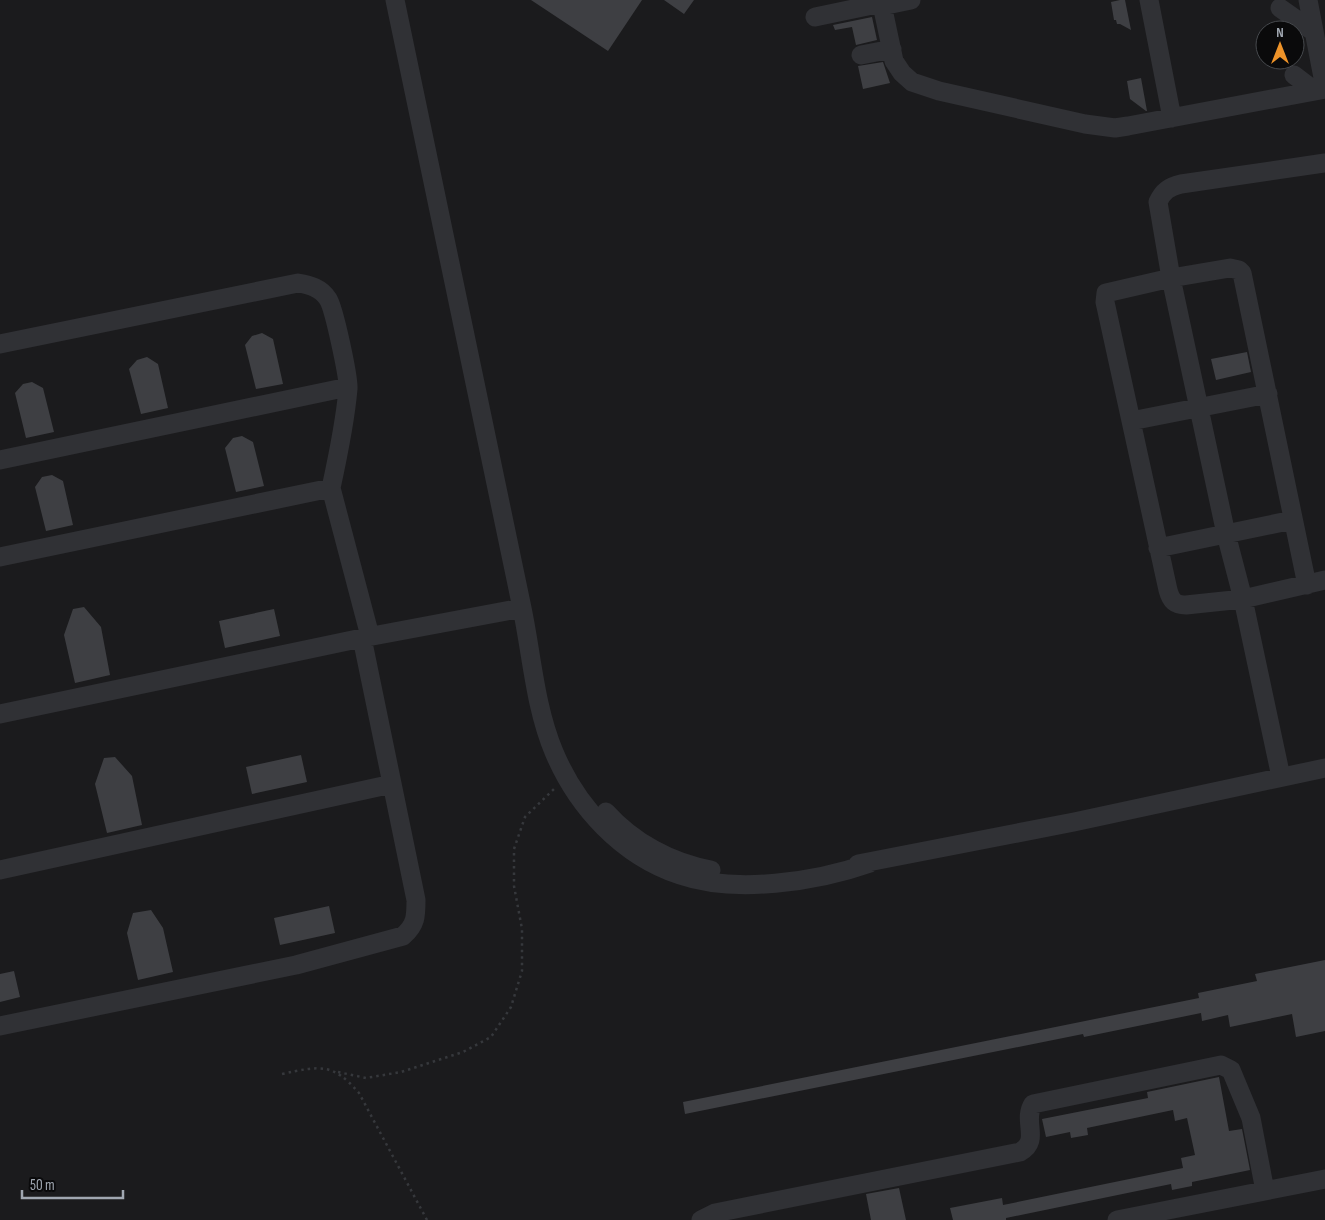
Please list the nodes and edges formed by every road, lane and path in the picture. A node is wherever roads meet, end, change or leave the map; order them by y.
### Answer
1 (394, 0) edge
2 (911, 0) edge
3 (1149, 0) edge
4 (1308, 0) edge
5 (882, 3) edge
6 (1280, 8) dead end
7 (815, 17) dead end
8 (1317, 24) edge
9 (892, 49) junction
10 (861, 55) dead end
11 (1294, 75) dead end
12 (1322, 89) edge
13 (1172, 118) junction
14 (1325, 163) edge
15 (1171, 278) junction
16 (0, 344) edge
17 (348, 387) junction
18 (1268, 394) junction
19 (1200, 408) junction
20 (1131, 422) junction
21 (0, 460) edge
22 (330, 488) junction
23 (1293, 520) junction
24 (1226, 534) junction
25 (1158, 548) junction
26 (0, 557) edge
27 (1325, 580) edge
28 (1307, 585) junction
29 (1243, 599) junction
30 (522, 608) junction
31 (366, 637) junction
32 (532, 654) junction
33 (0, 714) edge
34 (1325, 768) edge
35 (1281, 777) junction
36 (566, 778) junction
37 (392, 784) junction
38 (870, 863) junction
39 (0, 870) edge
40 (0, 1026) edge
41 (338, 1072) junction
42 (282, 1074) dead end
43 (1325, 1180) edge
44 (1265, 1191) junction
45 (427, 1220) edge
46 (701, 1220) edge
47 (1117, 1220) edge

1 - 30 street
2 - 5 street
3 - 13 street
4 - 8 street
5 - 7 street
5 - 9 street
6 - 8 street
8 - 12 street
9 - 10 street
9 - 13 street
11 - 12 street
12 - 13 street
14 - 15 street
15 - 18 street
15 - 19 street
15 - 20 street
16 - 17 street
17 - 21 street
17 - 22 street
18 - 19 street
18 - 23 street
19 - 20 street
19 - 24 street
20 - 25 street
22 - 26 street
22 - 31 street
23 - 24 street
23 - 28 street
24 - 25 street
24 - 29 street
25 - 29 street
27 - 28 street
28 - 29 street
29 - 35 street
30 - 31 street
30 - 32 street
31 - 33 street
31 - 37 street
32 - 36 street
32 - 38 street
34 - 35 street
35 - 38 street
36 - 38 street
36 - 41 path
37 - 39 street
37 - 40 street
41 - 42 path
41 - 45 path
43 - 44 street
44 - 46 street
44 - 47 street

